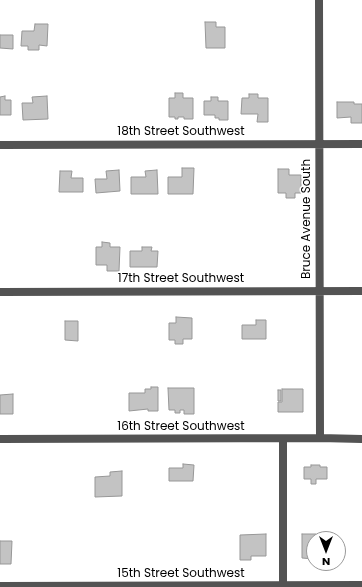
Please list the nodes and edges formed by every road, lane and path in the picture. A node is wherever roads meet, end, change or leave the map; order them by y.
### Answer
1 (319, 0) edge
2 (319, 144) junction
3 (362, 144) edge
4 (0, 145) edge
5 (319, 291) junction
6 (362, 291) edge
7 (0, 292) edge
8 (320, 438) junction
9 (0, 439) edge
10 (283, 439) junction
11 (362, 439) edge
12 (362, 585) edge
13 (0, 586) edge
14 (284, 586) edge

1 - 2 street, Bruce Avenue South
2 - 3 street, 18th Street Southwest
2 - 4 street, 18th Street Southwest
2 - 5 street, Bruce Avenue South
5 - 6 street, 17th Street Southwest
5 - 7 street, 17th Street Southwest
5 - 8 street, Bruce Avenue South
8 - 10 street, 16th Street Southwest
8 - 11 street, 16th Street Southwest
9 - 10 street, 16th Street Southwest
10 - 14 street
12 - 14 street, 15th Street Southwest
13 - 14 street, 15th Street Southwest

